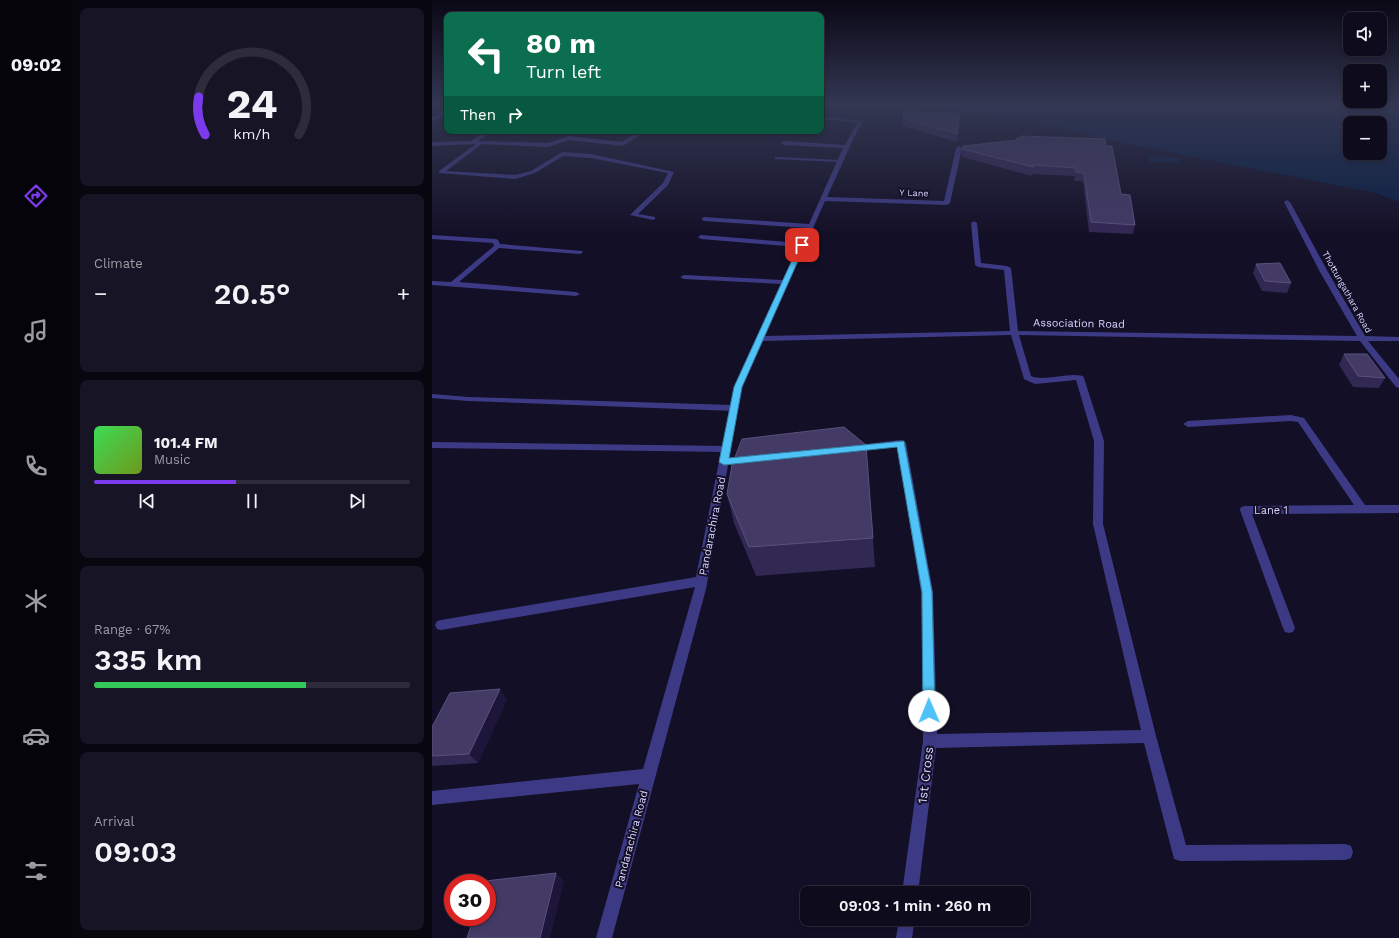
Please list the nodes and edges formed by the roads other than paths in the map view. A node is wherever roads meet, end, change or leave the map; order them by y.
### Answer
1 (846, 148) edge
2 (959, 148) dead end
3 (471, 149) edge
4 (777, 158) dead end
5 (840, 161) junction
6 (824, 199) junction
7 (1287, 202) dead end
8 (653, 218) dead end
9 (704, 219) dead end
10 (974, 223) dead end
11 (811, 226) junction
12 (432, 237) edge
13 (701, 237) dead end
14 (802, 245) junction
15 (497, 246) junction
16 (580, 252) dead end
17 (684, 277) dead end
18 (786, 282) junction
19 (432, 283) edge
20 (453, 284) junction
21 (576, 294) dead end
22 (1014, 333) junction
23 (759, 339) junction
24 (1399, 339) edge
25 (1363, 340) junction
26 (1399, 385) edge
27 (432, 396) edge
28 (734, 408) junction
29 (1188, 424) dead end
30 (432, 446) edge
31 (726, 449) junction
32 (840, 450) edge
33 (1399, 508) edge
34 (1362, 509) junction
35 (701, 581) junction
36 (441, 625) dead end
37 (1289, 628) dead end
38 (1149, 736) junction
39 (930, 741) junction
40 (648, 776) junction
41 (432, 798) edge
42 (1345, 852) dead end
43 (911, 886) edge
44 (906, 926) edge
45 (604, 938) edge
46 (904, 938) edge

1 - 5 street, Pandarachira Road
2 - 6 street, Y Lane
3 - 8 street
4 - 5 lane
5 - 6 street, Pandarachira Road
6 - 11 street, Pandarachira Road
7 - 25 street, Thottungathara Road
9 - 11 street
10 - 22 street
11 - 14 street, Pandarachira Road
12 - 15 street
13 - 14 street
14 - 18 street, Pandarachira Road
15 - 16 street
15 - 20 street
17 - 18 street
18 - 23 street, Pandarachira Road
19 - 20 street
20 - 21 street
22 - 23 street, Association Road
22 - 25 street, Association Road
22 - 38 street
23 - 28 street, Pandarachira Road
24 - 25 street, Association Road
25 - 26 street, Thottungathara Road
27 - 28 lane
28 - 31 street, Pandarachira Road
29 - 34 street
30 - 31 lane
31 - 35 street, Pandarachira Road
32 - 39 street, 1st Cross
33 - 34 street, Lane 1
34 - 37 street, Lane 1
35 - 36 street
35 - 40 street, Pandarachira Road
38 - 39 street
38 - 42 street
39 - 43 street, 1st Cross
40 - 41 street
40 - 45 street, Pandarachira Road
44 - 46 street

